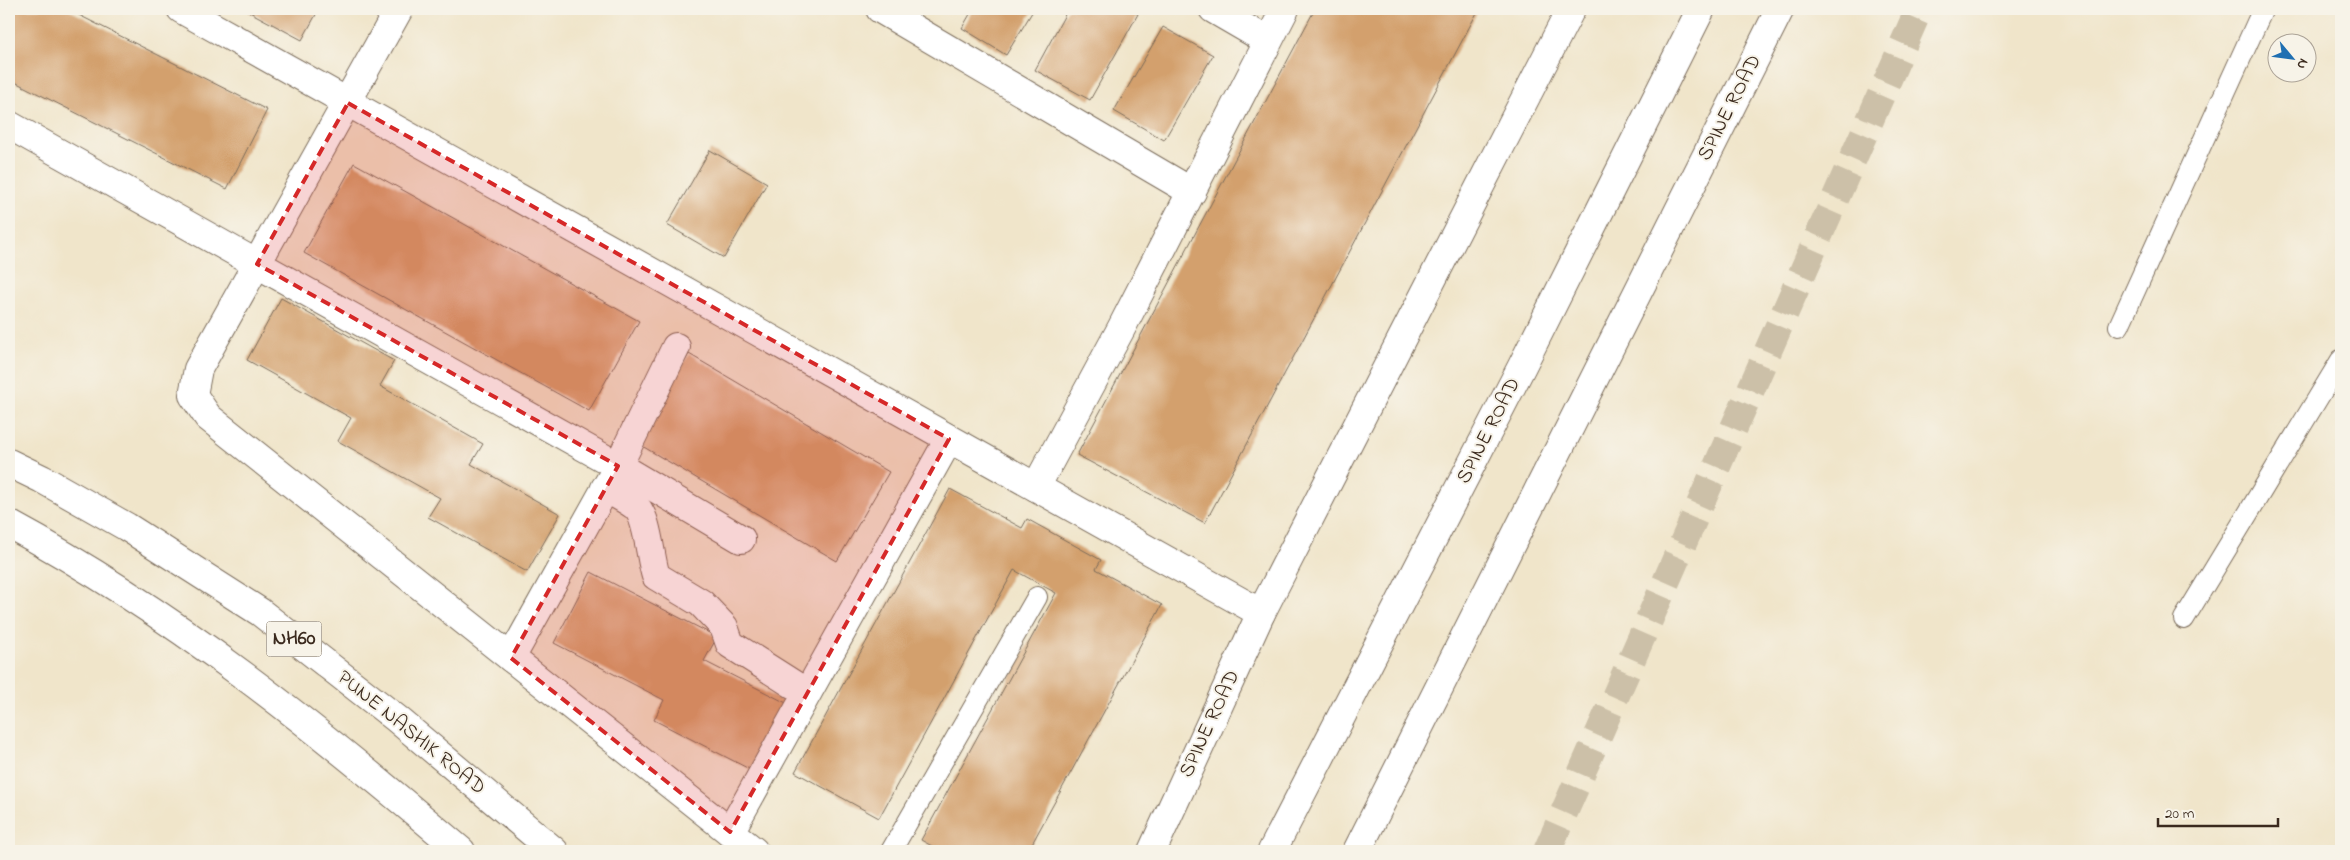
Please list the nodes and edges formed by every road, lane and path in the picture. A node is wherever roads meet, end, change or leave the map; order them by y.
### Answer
1 (181, 9) edge
2 (400, 9) edge
3 (880, 9) edge
4 (1213, 9) edge
5 (1285, 9) edge
6 (1571, 9) edge
7 (1701, 9) edge
8 (1780, 9) edge
9 (2263, 9) edge
10 (1268, 41) junction
11 (348, 103) junction
12 (9, 125) edge
13 (1192, 192) junction
14 (257, 264) junction
15 (2119, 326) dead end
16 (676, 347) dead end
17 (2341, 360) edge
18 (949, 439) junction
19 (9, 463) edge
20 (611, 477) junction
21 (1036, 487) junction
22 (9, 524) edge
23 (741, 539) dead end
24 (1037, 596) dead end
25 (1261, 613) junction
26 (2184, 619) dead end
27 (511, 658) junction
28 (807, 694) junction
29 (730, 832) junction
30 (461, 851) edge
31 (554, 851) edge
32 (754, 851) edge
33 (890, 851) edge
34 (1152, 851) edge
35 (1272, 851) edge
36 (1357, 851) edge

1 - 11 main road
2 - 11 main road
3 - 13 main road
4 - 10 main road
5 - 10 main road
6 - 25 main road, SPINE ROAD
7 - 35 main road, SPINE ROAD
8 - 36 main road, SPINE ROAD
9 - 15 lane
10 - 13 main road
11 - 14 main road
11 - 18 main road
12 - 14 main road
13 - 21 main road
14 - 20 main road
14 - 27 main road
16 - 20 main road
17 - 26 lane
18 - 21 main road
18 - 28 main road
19 - 31 main road, PUNE NASHIK ROAD / NH60
20 - 23 main road
20 - 27 main road
20 - 28 main road
21 - 25 main road
22 - 30 main road, NH60
24 - 33 lane
25 - 34 main road, SPINE ROAD
27 - 29 main road
28 - 29 main road
29 - 32 main road

